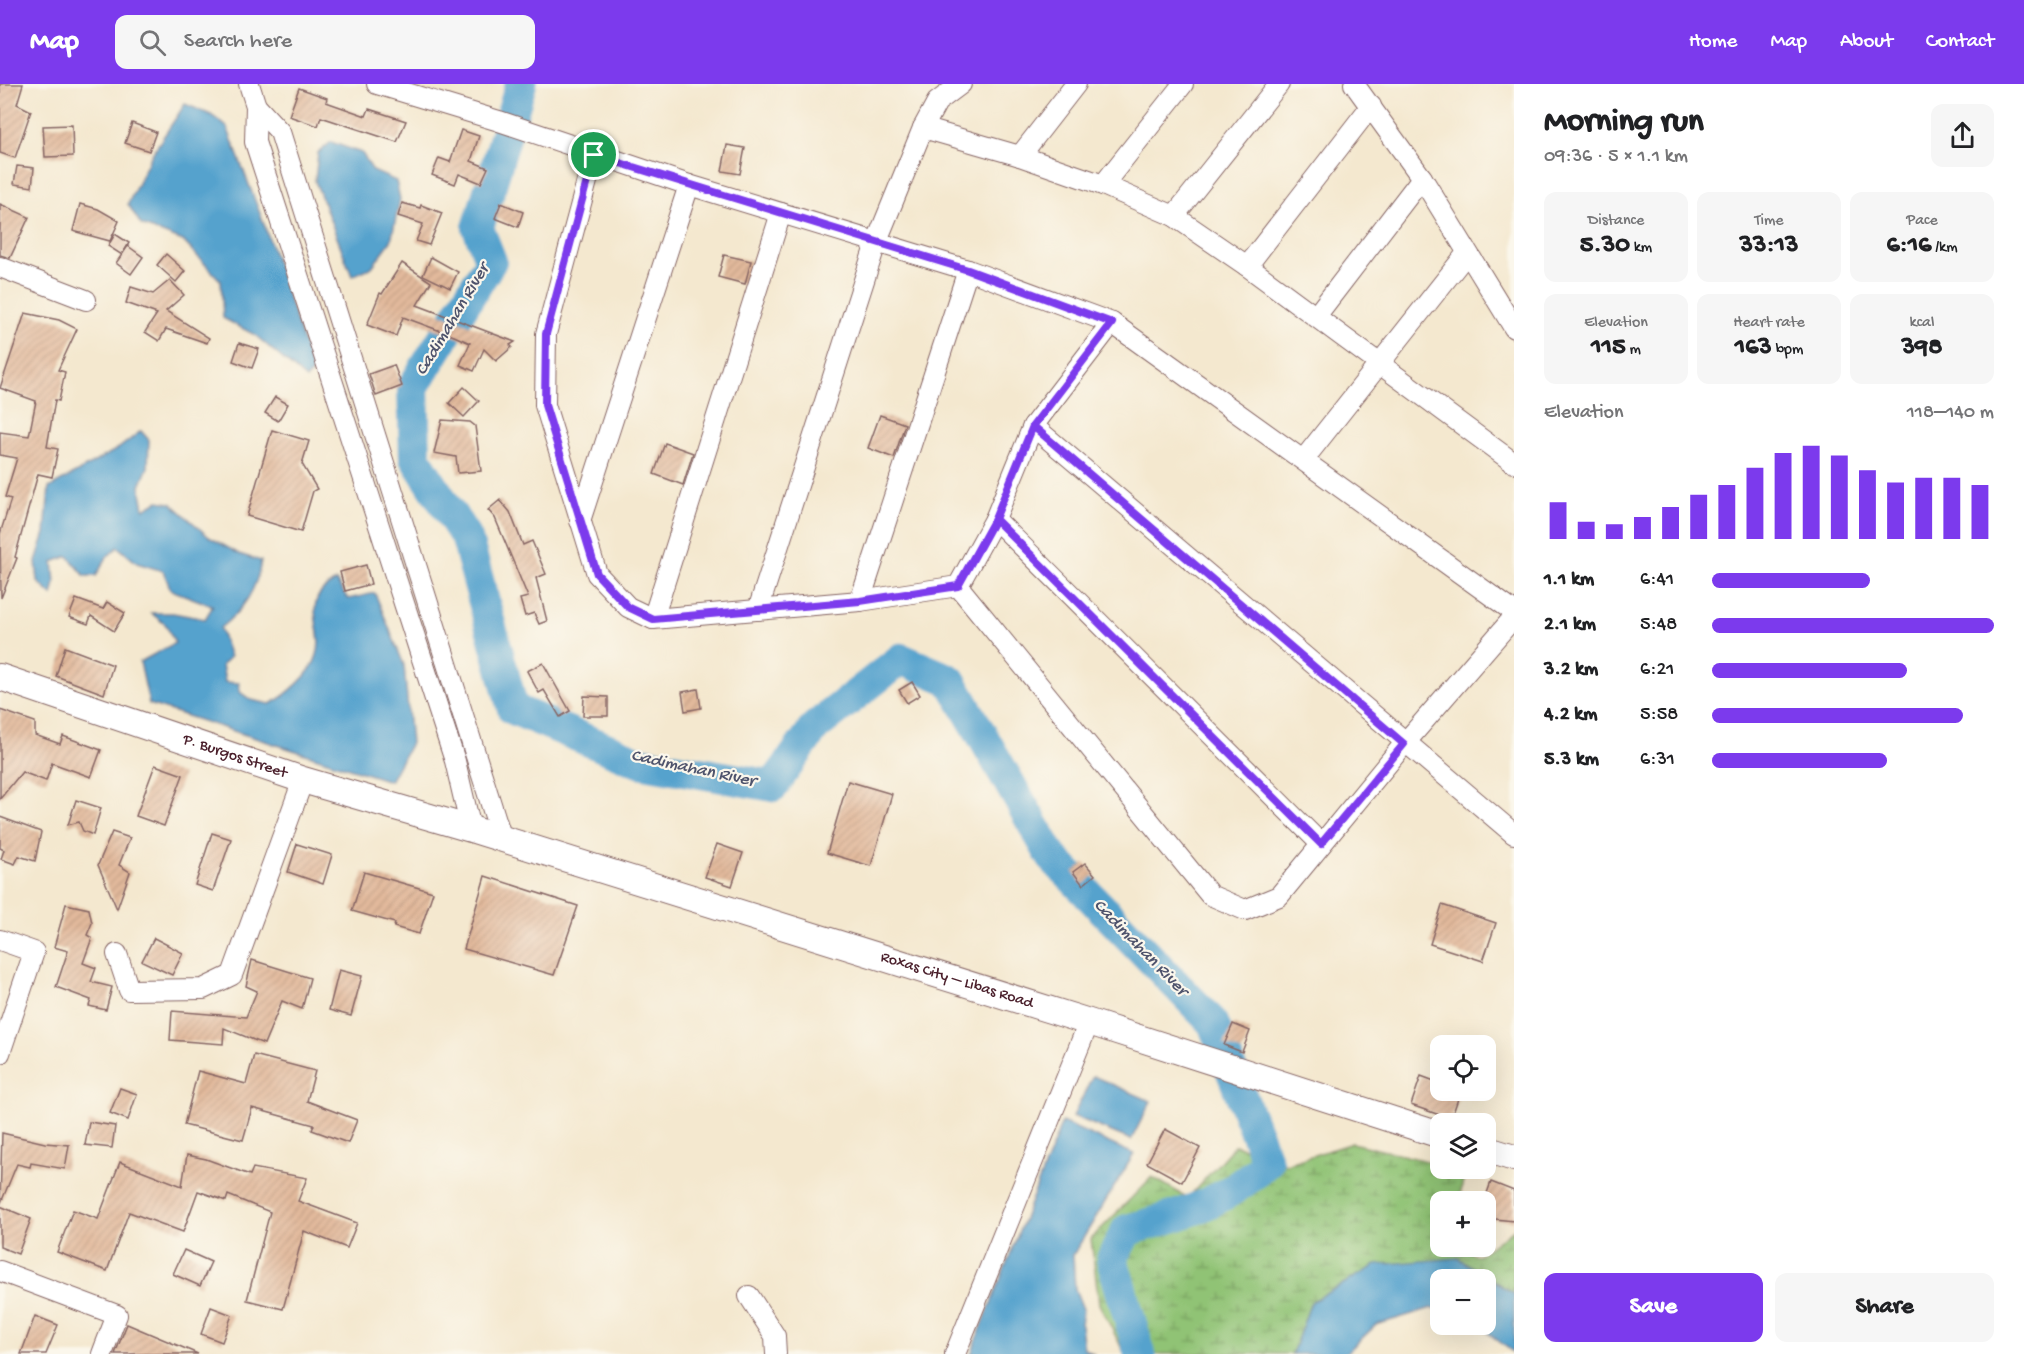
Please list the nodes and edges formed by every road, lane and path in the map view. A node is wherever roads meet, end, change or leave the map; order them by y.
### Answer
1 (249, 84) edge
2 (377, 84) edge
3 (961, 84) edge
4 (1076, 84) edge
5 (1183, 84) edge
6 (1279, 84) edge
7 (1354, 84) edge
8 (256, 106) junction
9 (1371, 106) junction
10 (923, 128) junction
11 (594, 155) junction
12 (1020, 156) junction
13 (1422, 178) junction
14 (689, 185) junction
15 (1103, 185) junction
16 (781, 213) junction
17 (1174, 216) junction
18 (876, 243) junction
19 (1467, 253) junction
20 (1247, 266) junction
21 (0, 267) edge
22 (968, 270) junction
23 (86, 300) dead end
24 (1316, 316) junction
25 (1112, 323) junction
26 (1514, 328) edge
27 (1380, 365) junction
28 (1033, 426) junction
29 (1304, 459) junction
30 (1514, 463) edge
31 (995, 519) junction
32 (580, 521) junction
33 (958, 586) junction
34 (860, 601) junction
35 (758, 610) junction
36 (1514, 612) edge
37 (1514, 617) edge
38 (653, 619) junction
39 (0, 677) edge
40 (1404, 744) junction
41 (303, 780) junction
42 (471, 829) junction
43 (1514, 834) edge
44 (502, 839) junction
45 (1321, 844) junction
46 (0, 940) edge
47 (117, 954) dead end
48 (1089, 1022) junction
49 (0, 1053) edge
50 (1430, 1132) edge
51 (1496, 1152) edge
52 (1514, 1158) edge
53 (0, 1271) edge
54 (749, 1296) dead end
55 (102, 1354) edge
56 (777, 1354) edge
57 (955, 1354) edge

1 - 8 street
2 - 11 street
3 - 10 street
4 - 12 street
5 - 15 street
6 - 17 street
7 - 9 street
8 - 42 street
8 - 44 street
9 - 13 street
9 - 20 street
10 - 12 street
10 - 18 street
11 - 14 street
11 - 32 street
12 - 15 street
13 - 19 street
13 - 24 street
14 - 16 street
14 - 32 street
15 - 17 street
16 - 18 street
16 - 38 street
17 - 20 street
18 - 22 street
18 - 35 street
19 - 26 street
19 - 27 street
20 - 24 street
21 - 23 street
22 - 25 street
22 - 34 street
24 - 27 street
25 - 28 street
25 - 29 street
27 - 29 street
27 - 30 street
28 - 31 street
28 - 40 street
29 - 36 street
31 - 33 street
31 - 45 street
32 - 38 street
33 - 34 street
33 - 45 street
34 - 35 street
35 - 38 street
37 - 40 street
39 - 41 main road, P. Burgos Street
40 - 43 street
40 - 45 street
41 - 42 main road, P. Burgos Street
41 - 47 street
42 - 44 main road, Roxas City – Libas Road
44 - 48 main road, Roxas City – Libas Road
46 - 49 street
48 - 50 main road, Roxas City – Libas Road
48 - 57 street
51 - 52 main road
53 - 55 street
54 - 56 street

